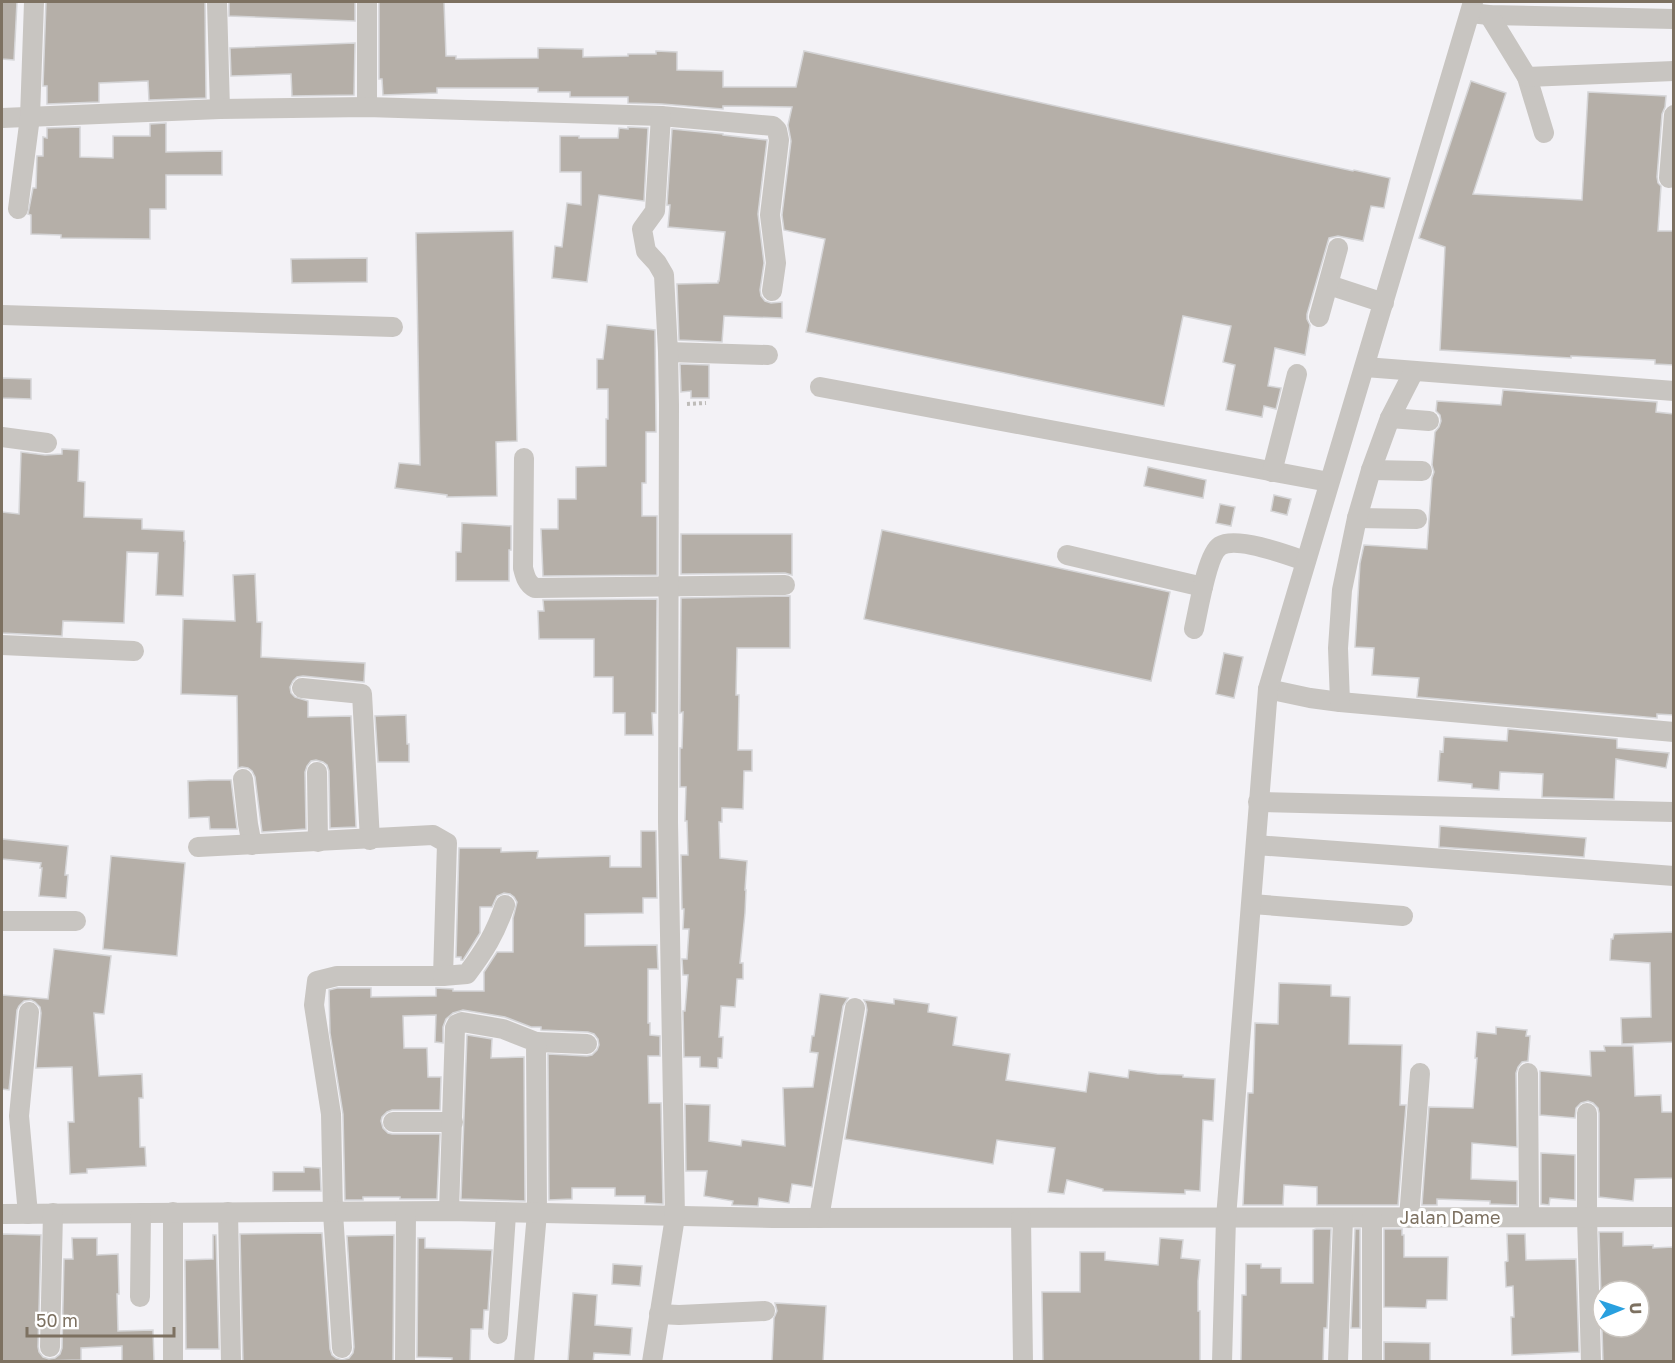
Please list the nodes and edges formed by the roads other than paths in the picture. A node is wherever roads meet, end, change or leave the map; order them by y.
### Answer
1 (33, 2) edge
2 (217, 2) edge
3 (367, 2) edge
4 (1477, 10) edge
5 (1674, 19) edge
6 (1674, 71) edge
7 (1527, 76) junction
8 (367, 107) junction
9 (220, 110) junction
10 (1674, 115) edge
11 (661, 116) junction
12 (30, 117) junction
13 (2, 118) edge
14 (1544, 133) dead end
15 (1669, 178) dead end
16 (18, 209) dead end
17 (1338, 248) dead end
18 (1329, 285) junction
19 (772, 291) dead end
20 (1384, 303) junction
21 (2, 315) edge
22 (1319, 317) dead end
23 (393, 327) dead end
24 (668, 352) junction
25 (768, 355) dead end
26 (1365, 367) junction
27 (1414, 371) junction
28 (1297, 374) dead end
29 (820, 387) dead end
30 (1674, 391) edge
31 (1390, 418) junction
32 (1430, 421) dead end
33 (2, 437) edge
34 (47, 443) dead end
35 (524, 458) dead end
36 (1371, 470) junction
37 (1422, 471) dead end
38 (1272, 472) junction
39 (1329, 482) junction
40 (1357, 518) junction
41 (1417, 519) dead end
42 (1067, 555) dead end
43 (1305, 561) junction
44 (784, 585) dead end
45 (669, 587) junction
46 (1203, 587) junction
47 (1194, 629) dead end
48 (2, 645) edge
49 (134, 651) dead end
50 (302, 688) dead end
51 (1268, 689) junction
52 (1340, 702) junction
53 (1674, 732) edge
54 (317, 772) dead end
55 (243, 779) dead end
56 (1258, 802) junction
57 (1674, 812) edge
58 (370, 840) junction
59 (318, 842) junction
60 (252, 845) junction
61 (1256, 845) junction
62 (198, 847) dead end
63 (1674, 876) edge
64 (1252, 904) junction
65 (505, 905) dead end
66 (1403, 916) dead end
67 (2, 921) edge
68 (76, 921) dead end
69 (443, 976) junction
70 (855, 1008) dead end
71 (28, 1012) dead end
72 (536, 1042) junction
73 (587, 1044) dead end
74 (1420, 1073) dead end
75 (1528, 1073) dead end
76 (1587, 1113) dead end
77 (10, 1116) edge
78 (393, 1122) dead end
79 (453, 1122) junction
80 (449, 1211) junction
81 (173, 1212) junction
82 (228, 1212) junction
83 (406, 1212) junction
84 (53, 1213) junction
85 (141, 1213) junction
86 (333, 1213) junction
87 (537, 1213) junction
88 (2, 1214) edge
89 (28, 1214) junction
90 (506, 1214) junction
91 (675, 1217) junction
92 (1529, 1217) junction
93 (1587, 1217) junction
94 (1674, 1217) edge
95 (819, 1218) junction
96 (1021, 1218) junction
97 (1226, 1218) junction
98 (1343, 1218) junction
99 (1372, 1218) junction
100 (1409, 1218) junction
101 (141, 1297) dead end
102 (765, 1311) dead end
103 (659, 1314) junction
104 (498, 1334) dead end
105 (50, 1347) dead end
106 (342, 1348) dead end
107 (173, 1362) edge
108 (231, 1362) edge
109 (405, 1362) edge
110 (524, 1362) edge
111 (652, 1362) edge
112 (1023, 1362) edge
113 (1222, 1362) edge
114 (1338, 1362) edge
115 (1372, 1362) edge
116 (1590, 1362) edge

1 - 12 street
2 - 9 street
3 - 8 street
4 - 5 street
4 - 7 street
4 - 20 street
6 - 7 street
7 - 14 street
8 - 9 street
8 - 11 street
9 - 12 street
10 - 15 street
11 - 19 street
11 - 24 street
12 - 13 street
12 - 16 street
17 - 18 street
18 - 20 street
18 - 22 street
20 - 26 street
21 - 23 street
24 - 25 street
24 - 45 street
26 - 27 street
26 - 39 street
27 - 30 street
27 - 31 street
28 - 38 street
29 - 38 street
31 - 32 street
31 - 36 street
33 - 34 street
35 - 45 street
36 - 37 street
36 - 40 street
38 - 39 street
39 - 43 street
40 - 41 street
40 - 52 street
42 - 46 street
43 - 46 street
43 - 51 street
44 - 45 street
45 - 91 street
46 - 47 street
48 - 49 street
50 - 58 street
51 - 52 street
51 - 56 street
52 - 53 street
54 - 59 street
55 - 60 street
56 - 57 street
56 - 61 street
58 - 59 street
58 - 69 street
59 - 60 street
60 - 62 street
61 - 63 street
61 - 64 street
64 - 66 street
64 - 97 street
65 - 69 street
67 - 68 street
69 - 86 street
70 - 95 street
71 - 77 street
72 - 73 street
72 - 79 street
72 - 87 street
74 - 100 street
75 - 92 street
76 - 93 street
77 - 89 street
78 - 79 street
79 - 80 street
80 - 83 street, Jalan Dame
80 - 90 street, Jalan Dame
81 - 82 street, Jalan Dame
81 - 85 street, Jalan Dame
81 - 107 street
82 - 86 street, Jalan Dame
82 - 108 street
83 - 86 street, Jalan Dame
83 - 109 street
84 - 85 street, Jalan Dame
84 - 89 street, Jalan Dame
84 - 105 street
85 - 101 street
86 - 106 street
87 - 90 street, Jalan Dame
87 - 91 street, Jalan Dame
87 - 110 street
88 - 89 street, Jalan Dame
90 - 104 street
91 - 95 street, Jalan Dame
91 - 103 street
92 - 93 street, Jalan Dame
92 - 100 street, Jalan Dame
93 - 94 street, Jalan Dame
93 - 116 street
95 - 96 street, Jalan Dame
96 - 97 street, Jalan Dame
96 - 112 street
97 - 98 street, Jalan Dame
97 - 113 street
98 - 99 street, Jalan Dame
98 - 114 street
99 - 100 street, Jalan Dame
99 - 115 street
102 - 103 street
103 - 111 street

